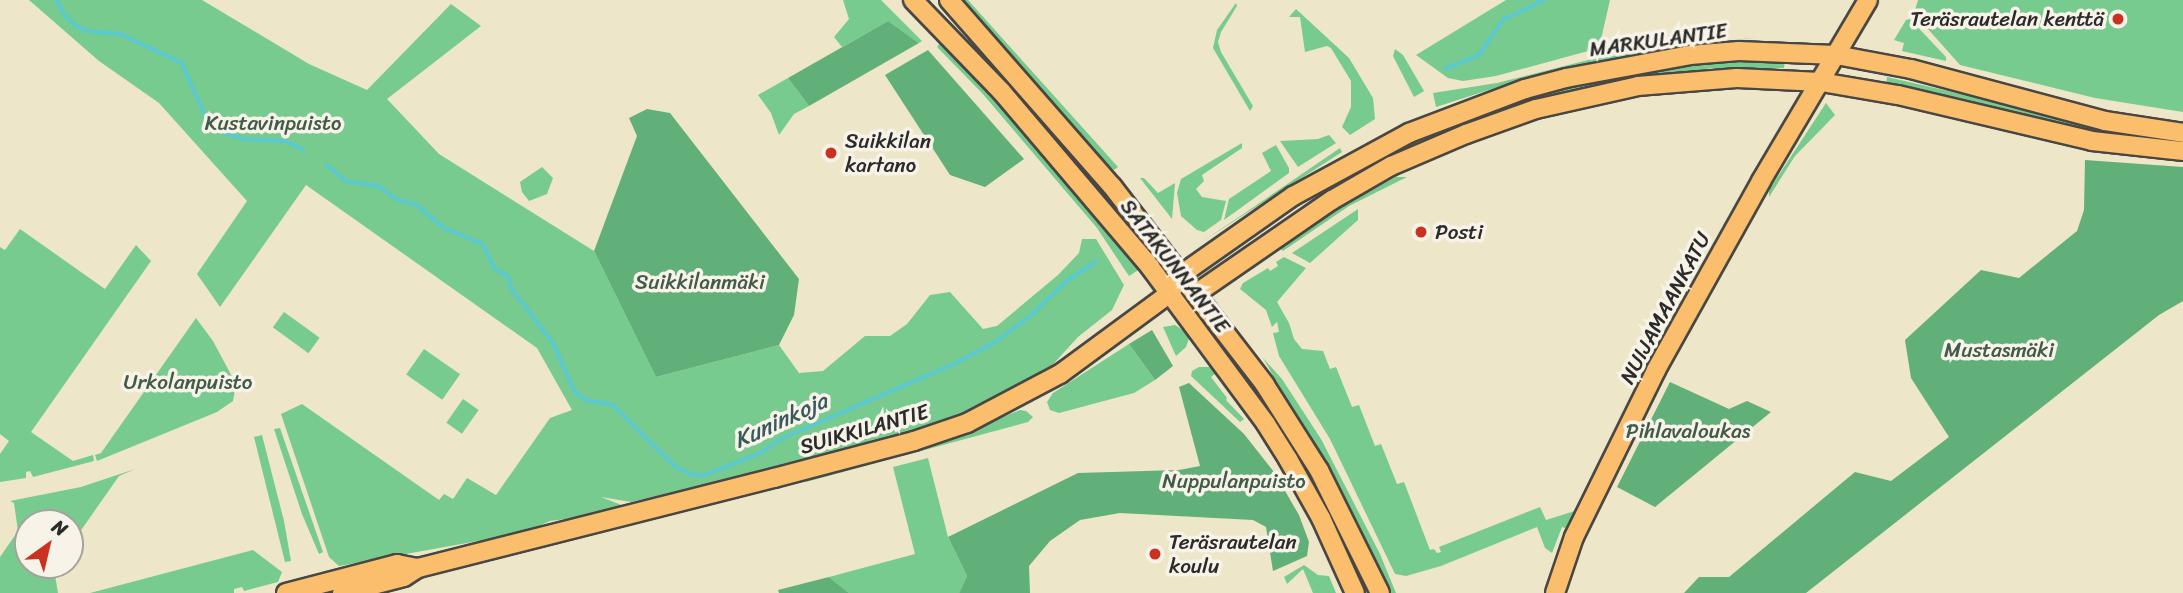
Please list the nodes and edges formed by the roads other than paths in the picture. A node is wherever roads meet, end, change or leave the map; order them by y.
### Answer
1 (913, 0) edge
2 (949, 0) edge
3 (1868, 0) edge
4 (1836, 55) junction
5 (1821, 82) junction
6 (2183, 133) edge
7 (2183, 151) edge
8 (1182, 274) junction
9 (1169, 293) junction
10 (1197, 293) junction
11 (418, 568) junction
12 (286, 593) edge
13 (342, 593) edge
14 (1355, 593) edge
15 (1380, 593) edge
16 (1555, 593) edge

1 - 9 main road, SATAKUNNANTIE
2 - 8 main road, SATAKUNNANTIE
3 - 4 main road, NUIJAMAANKATU
4 - 5 main road, NUIJAMAANKATU
4 - 6 main road, MARKULANTIE
4 - 8 main road, MARKULANTIE
5 - 7 main road, MARKULANTIE
5 - 10 main road, MARKULANTIE
5 - 16 main road, NUIJAMAANKATU
8 - 9 main road, SUIKKILANTIE
8 - 10 main road, SATAKUNNANTIE
9 - 10 main road
9 - 11 main road, SUIKKILANTIE
9 - 14 main road, SATAKUNNANTIE
10 - 15 main road, SATAKUNNANTIE
11 - 12 main road, SUIKKILANTIE
11 - 13 main road, SUIKKILANTIE

